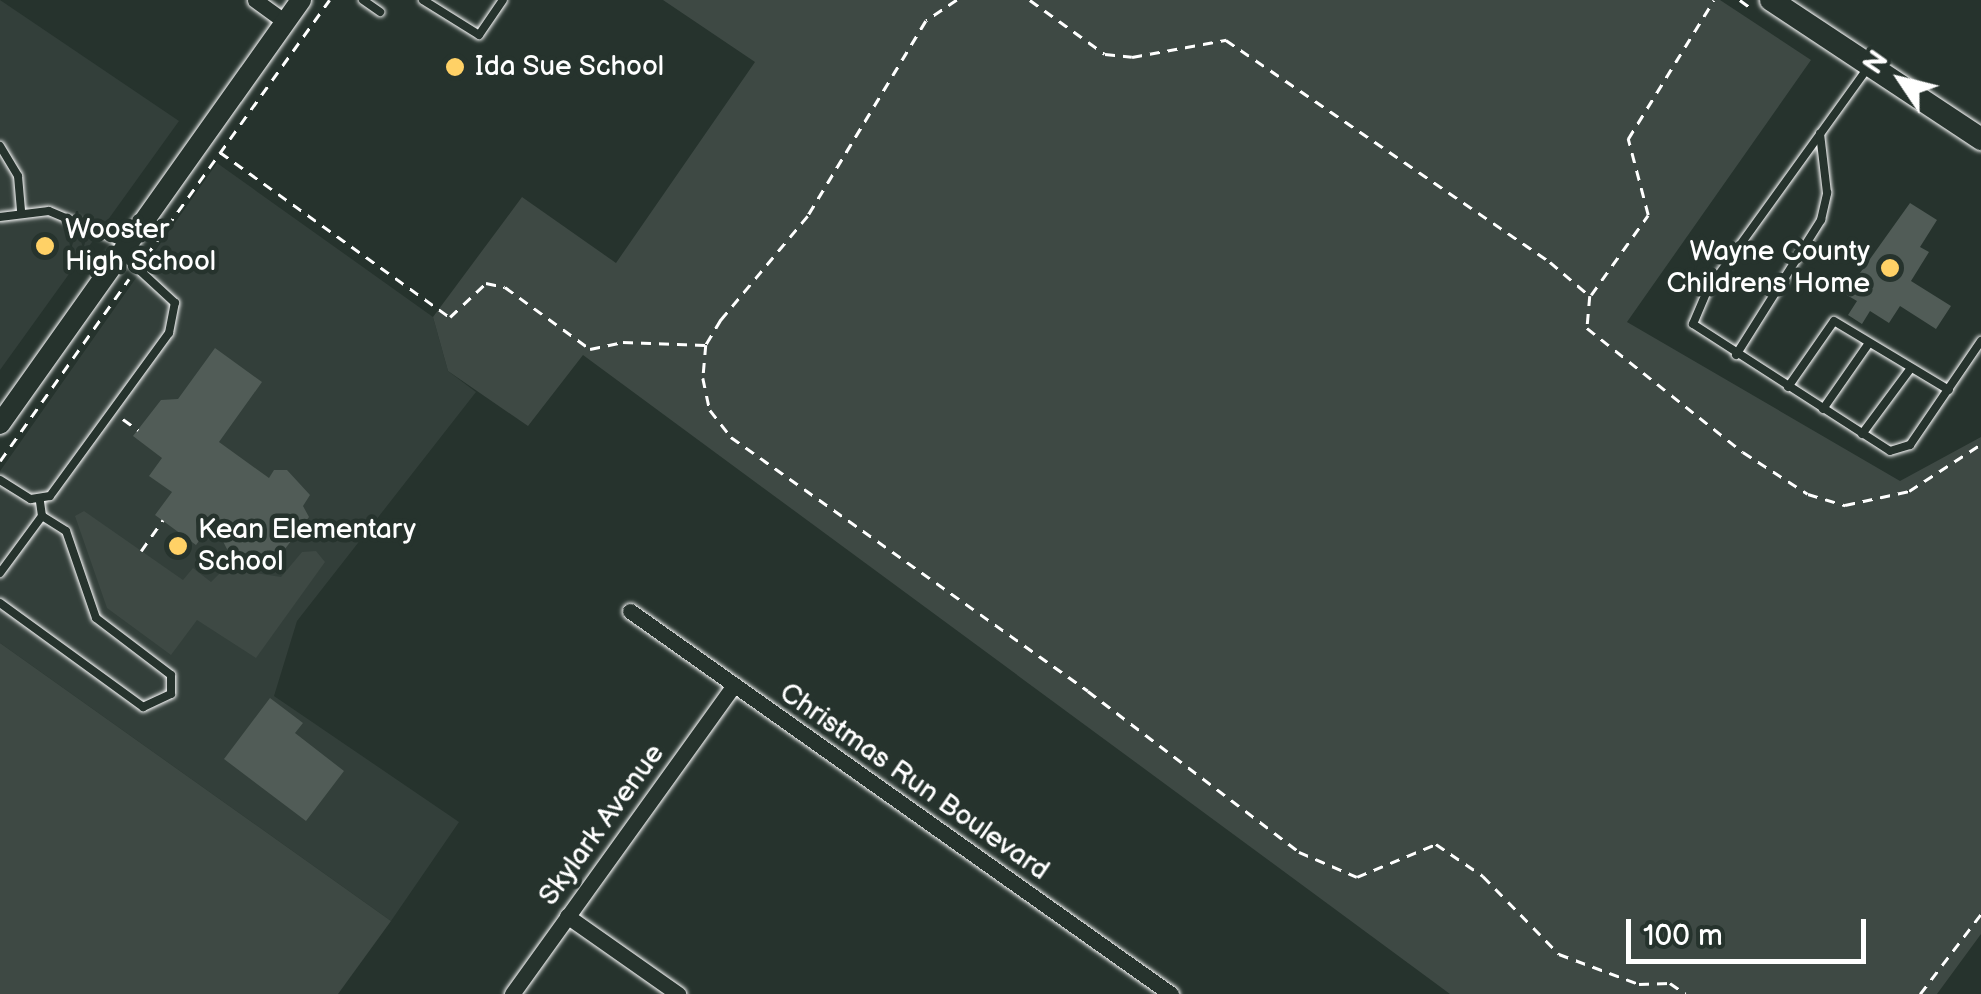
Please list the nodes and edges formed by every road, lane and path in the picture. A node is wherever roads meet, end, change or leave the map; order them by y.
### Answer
1 (255, 0) edge
2 (301, 0) edge
3 (330, 0) edge
4 (363, 0) edge
5 (424, 0) edge
6 (503, 0) edge
7 (957, 0) edge
8 (1030, 0) edge
9 (1714, 0) edge
10 (1771, 0) edge
11 (380, 12) dead end
12 (285, 22) junction
13 (1870, 65) junction
14 (1820, 133) junction
15 (1981, 139) edge
16 (0, 146) edge
17 (220, 152) junction
18 (21, 211) junction
19 (0, 217) edge
20 (130, 255) junction
21 (1590, 296) junction
22 (1981, 341) edge
23 (1869, 342) junction
24 (706, 345) junction
25 (1736, 355) junction
26 (1910, 368) junction
27 (1788, 387) junction
28 (1948, 390) junction
29 (1822, 409) junction
30 (123, 419) dead end
31 (0, 424) edge
32 (138, 430) dead end
33 (1862, 434) junction
34 (1981, 444) edge
35 (0, 462) edge
36 (0, 480) edge
37 (40, 500) junction
38 (42, 516) junction
39 (163, 520) dead end
40 (141, 551) dead end
41 (0, 574) edge
42 (0, 604) edge
43 (630, 611) dead end
44 (734, 685) junction
45 (1981, 914) edge
46 (567, 916) junction
47 (512, 994) edge
48 (678, 994) edge
49 (1171, 994) edge
50 (1686, 994) edge
51 (1920, 994) edge

1 - 12 street
2 - 12 street
3 - 17 path
4 - 11 lane
5 - 6 lane
7 - 24 path
8 - 21 path
9 - 21 path
10 - 13 main road
12 - 20 street
13 - 14 lane
13 - 15 main road
14 - 25 lane
14 - 25 lane
16 - 18 lane
17 - 20 path
17 - 24 path
18 - 19 lane
18 - 20 lane
20 - 31 street
20 - 35 path
20 - 37 lane
21 - 34 path
22 - 28 lane
23 - 26 lane
23 - 27 lane
23 - 29 lane
24 - 50 path
25 - 27 lane
26 - 28 lane
26 - 33 lane
27 - 29 lane
28 - 33 lane
29 - 33 lane
30 - 32 path
36 - 37 lane
37 - 38 lane
38 - 41 lane
38 - 42 lane
39 - 40 path
43 - 44 street, Christmas Run Boulevard
44 - 46 street, Skylark Avenue
44 - 49 street, Christmas Run Boulevard
45 - 51 path
46 - 47 street, Skylark Avenue
46 - 48 street

